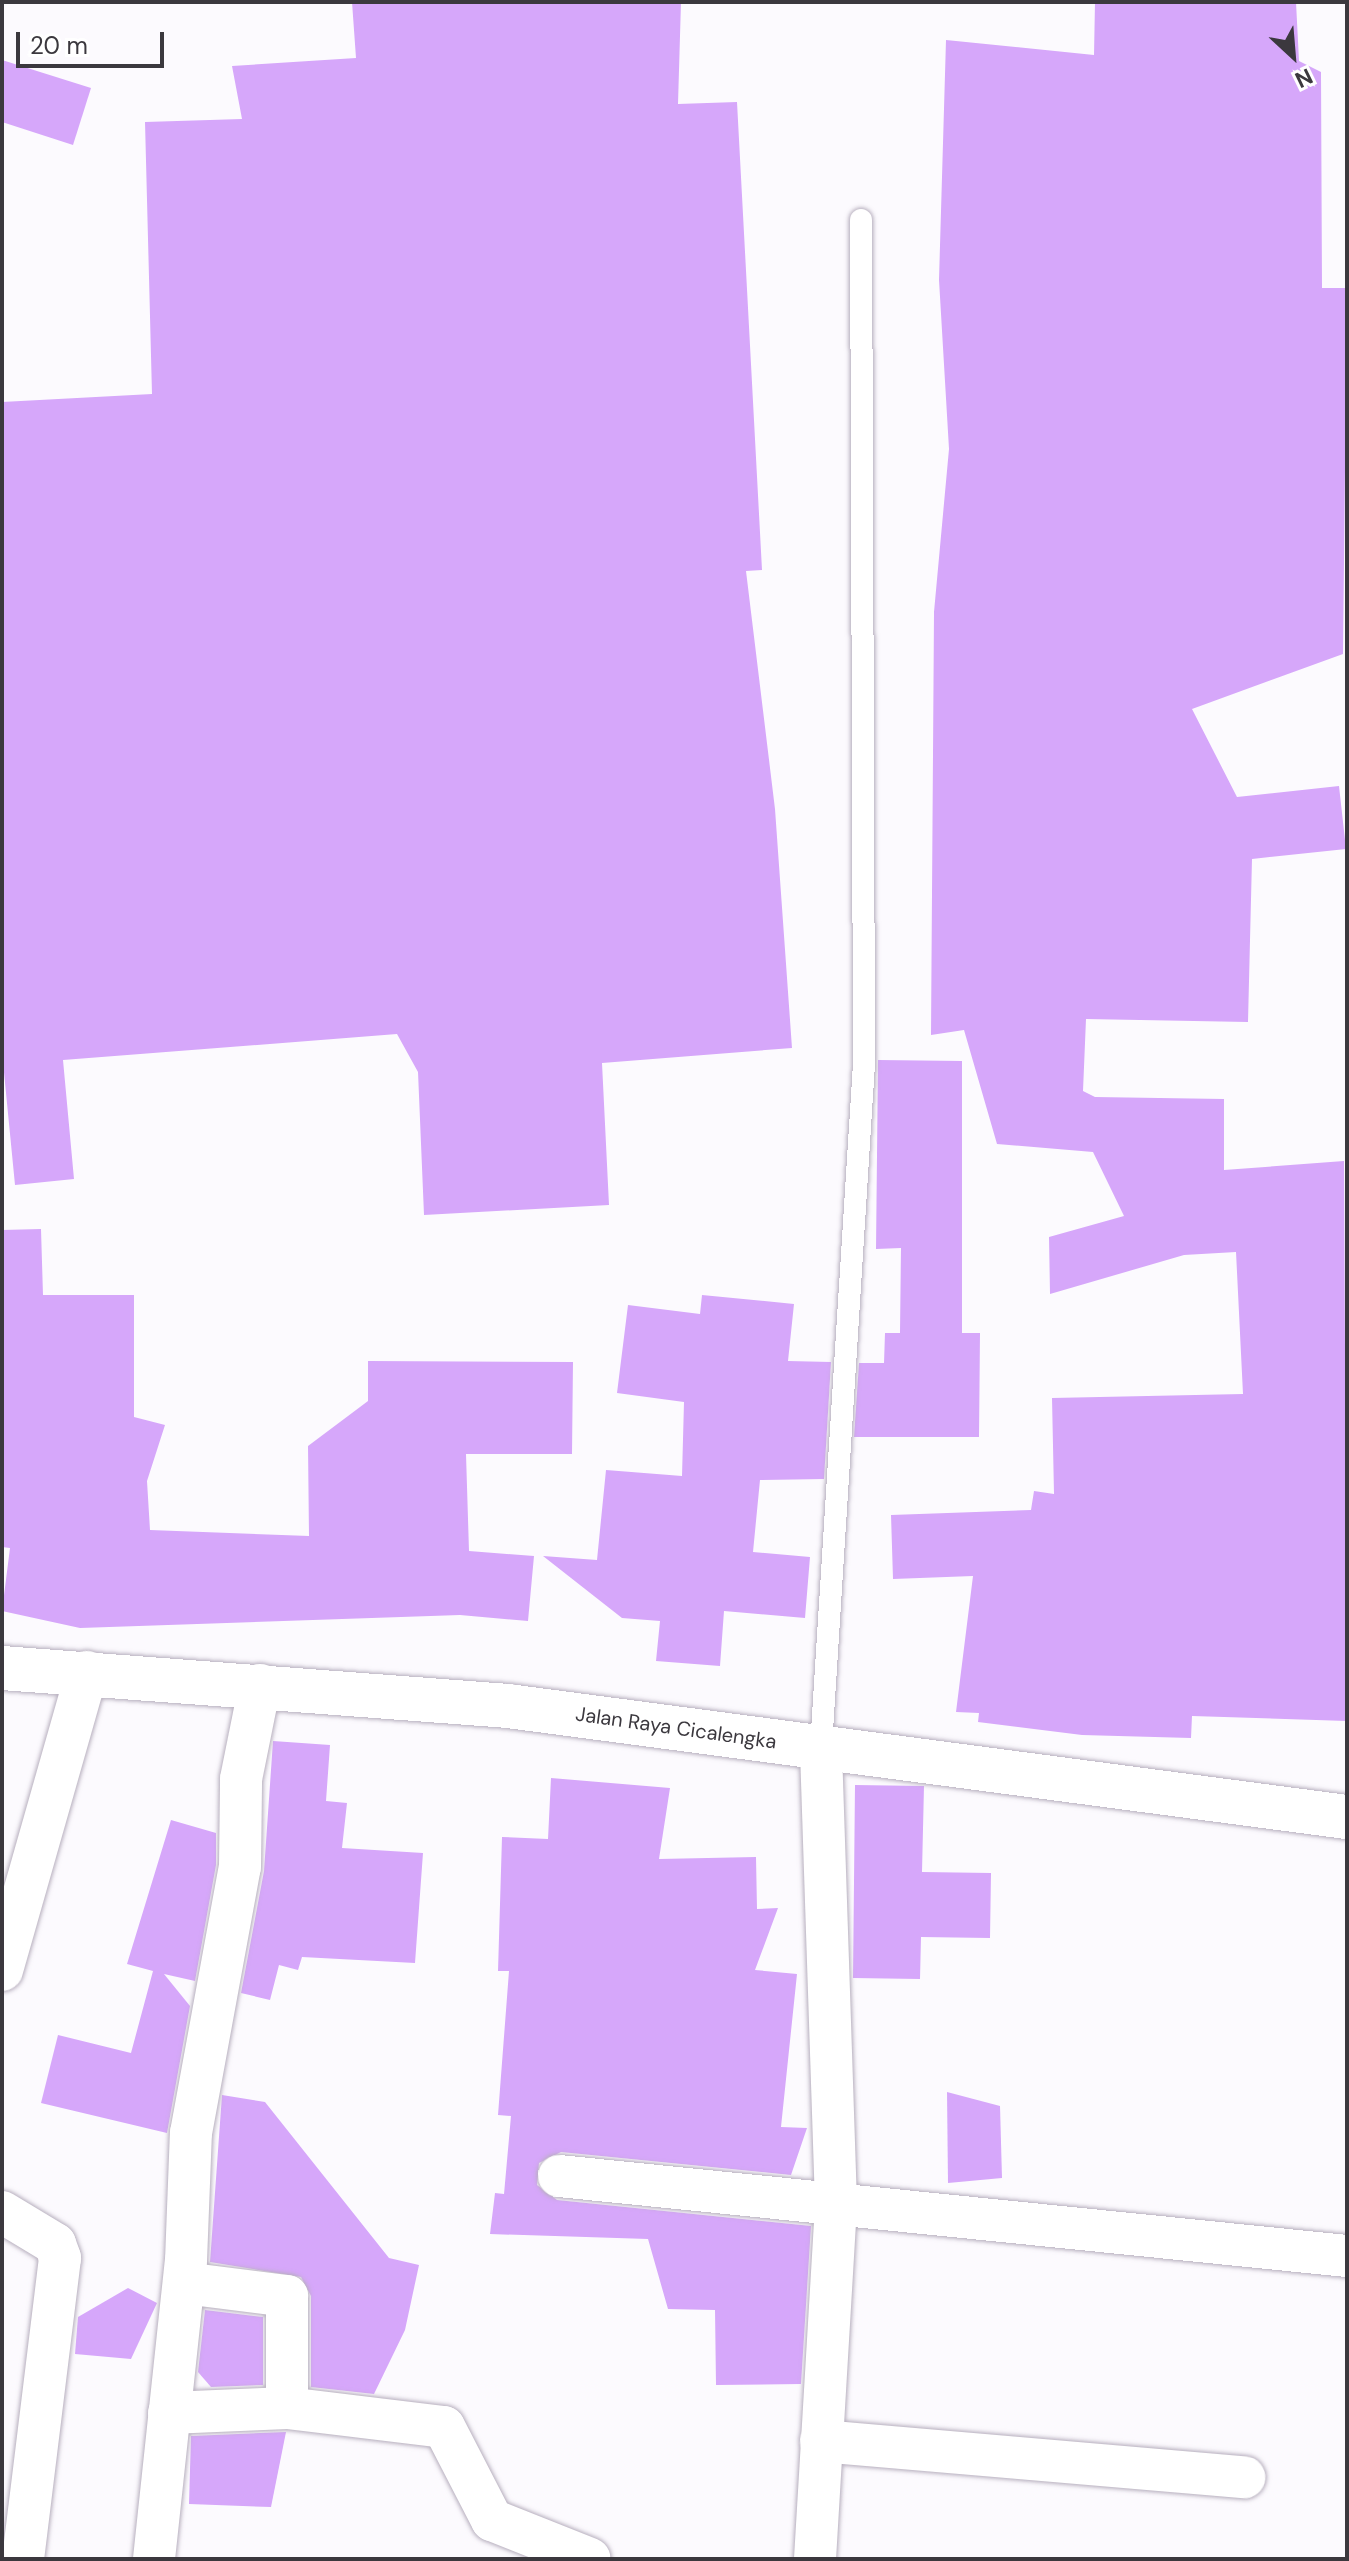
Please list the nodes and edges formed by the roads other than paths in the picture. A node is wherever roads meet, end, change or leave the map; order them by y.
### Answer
1 (861, 220) dead end
2 (2, 1668) edge
3 (87, 1672) junction
4 (260, 1685) junction
5 (821, 1747) junction
6 (1347, 1817) edge
7 (2, 1970) edge
8 (559, 2176) dead end
9 (836, 2203) junction
10 (2, 2212) edge
11 (1347, 2256) edge
12 (184, 2283) junction
13 (287, 2408) junction
14 (169, 2413) junction
15 (821, 2441) junction
16 (1244, 2477) dead end
17 (23, 2559) edge
18 (154, 2559) edge
19 (590, 2559) edge
20 (815, 2559) edge

1 - 5 lane
2 - 3 main road, Jalan Raya Cicalengka
3 - 4 main road, Jalan Raya Cicalengka
3 - 7 street
4 - 5 main road, Jalan Raya Cicalengka
4 - 12 street
5 - 6 main road, Jalan Raya Cicalengka
5 - 9 street
8 - 9 street
9 - 11 street
9 - 15 street
10 - 17 street
12 - 13 street
12 - 14 street
13 - 14 street
13 - 19 street
14 - 18 street
15 - 16 street
15 - 20 street

